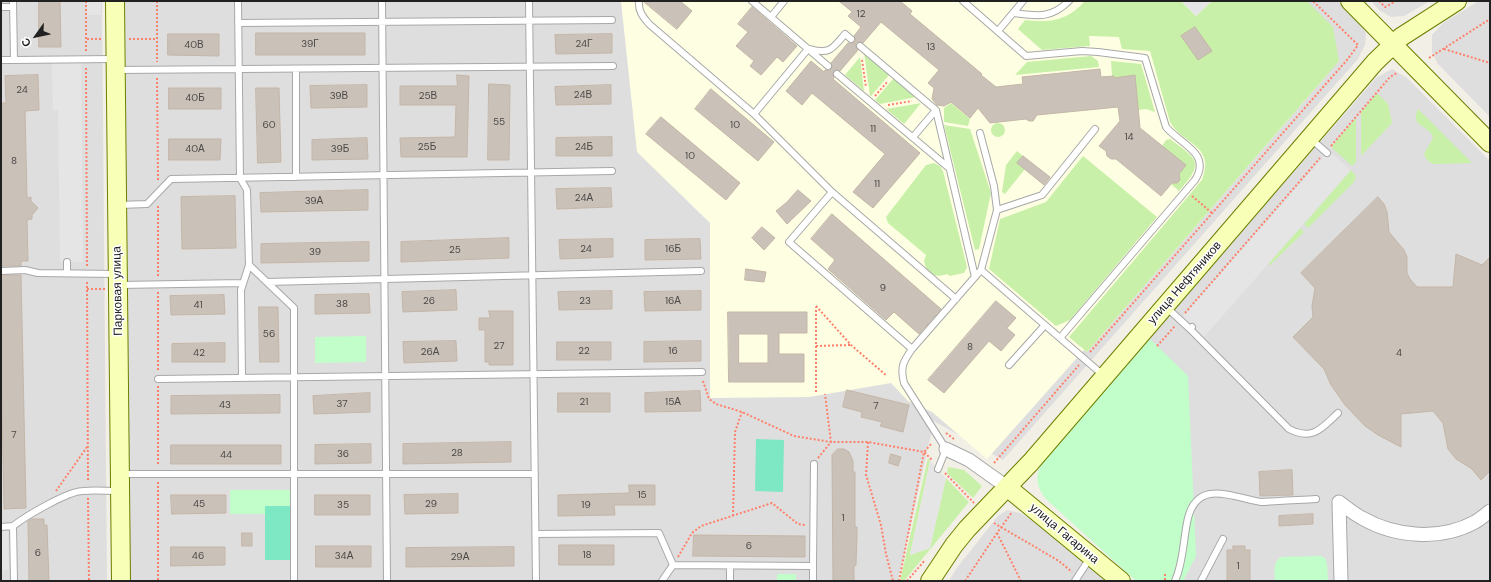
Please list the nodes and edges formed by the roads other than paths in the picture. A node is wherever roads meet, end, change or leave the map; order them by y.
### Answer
1 (115, 1) edge
2 (238, 1) edge
3 (382, 1) edge
4 (529, 1) edge
5 (639, 1) edge
6 (752, 1) edge
7 (784, 1) edge
8 (963, 1) edge
9 (1023, 1) edge
10 (1069, 1) edge
11 (1350, 1) edge
12 (1457, 1) edge
13 (13, 4) edge
14 (1, 8) edge
15 (1014, 13) junction
16 (771, 17) junction
17 (612, 20) dead end
18 (530, 21) junction
19 (382, 22) junction
20 (238, 23) junction
21 (998, 31) junction
22 (851, 39) dead end
23 (1392, 45) junction
24 (860, 46) road end
25 (808, 49) junction
26 (1, 60) edge
27 (14, 60) junction
28 (116, 65) junction
29 (530, 66) junction
30 (613, 66) dead end
31 (828, 66) dead end
32 (383, 68) junction
33 (238, 69) junction
34 (296, 69) junction
35 (837, 74) dead end
36 (936, 110) junction
37 (754, 114) junction
38 (1095, 129) dead end
39 (980, 133) dead end
40 (913, 137) junction
41 (1310, 138) junction
42 (1490, 143) edge
43 (1326, 153) road end
44 (949, 168) junction
45 (612, 171) dead end
46 (531, 173) junction
47 (383, 175) junction
48 (296, 177) junction
49 (240, 178) junction
50 (832, 192) junction
51 (117, 205) junction
52 (997, 210) junction
53 (67, 262) dead end
54 (249, 265) junction
55 (981, 270) junction
56 (1, 271) edge
57 (701, 271) dead end
58 (67, 273) junction
59 (533, 275) junction
60 (975, 277) junction
61 (118, 279) junction
62 (384, 279) junction
63 (243, 282) junction
64 (267, 282) junction
65 (956, 300) junction
66 (1165, 306) junction
67 (1045, 325) junction
68 (1060, 338) junction
69 (912, 349) junction
70 (1009, 365) dead end
71 (702, 372) road end
72 (534, 374) junction
73 (385, 376) junction
74 (1105, 376) junction
75 (294, 377) junction
76 (242, 378) junction
77 (158, 379) dead end
78 (1338, 413) dead end
79 (950, 444) junction
80 (814, 464) road end
81 (938, 468) road end
82 (295, 474) junction
83 (535, 474) junction
84 (386, 475) junction
85 (120, 483) junction
86 (1007, 487) junction
87 (1316, 499) dead end
88 (1490, 512) edge
89 (14, 526) junction
90 (1, 527) edge
91 (536, 534) junction
92 (1223, 538) dead end
93 (1091, 556) junction
94 (673, 565) junction
95 (730, 566) junction
96 (814, 566) junction
97 (1076, 579) edge
98 (14, 581) edge
99 (121, 581) edge
100 (294, 581) edge
101 (387, 581) edge
102 (536, 581) edge
103 (662, 581) edge
104 (730, 581) edge
105 (814, 581) edge
106 (930, 581) edge
107 (1121, 581) edge
108 (1175, 581) edge
109 (1201, 581) edge
110 (1341, 581) edge

1 - 28 main road, Парковая улица
2 - 20 lane
3 - 19 lane
4 - 18 lane
5 - 37 lane
6 - 16 lane
7 - 16 lane
8 - 21 lane
9 - 15 lane
10 - 15 lane
11 - 23 main road
12 - 23 main road, улица Нефтяников
13 - 14 lane
13 - 27 lane
15 - 21 lane
16 - 25 lane
17 - 18 lane
18 - 19 lane
18 - 29 lane
19 - 20 lane
19 - 32 lane
20 - 33 lane
21 - 68 lane
22 - 25 lane
23 - 41 main road, улица Нефтяников
23 - 42 main road
24 - 36 lane
25 - 31 lane
25 - 37 lane
26 - 27 lane
27 - 28 lane
28 - 33 lane
28 - 51 main road, Парковая улица
29 - 30 lane
29 - 32 lane
29 - 46 lane
32 - 34 lane
32 - 47 lane
33 - 34 lane
33 - 49 lane
34 - 48 lane
35 - 40 lane
36 - 40 lane
36 - 44 lane
37 - 50 lane
38 - 52 lane
39 - 52 lane
40 - 44 lane
41 - 43 lane
41 - 66 main road, улица Нефтяников
44 - 60 lane
45 - 46 lane
46 - 47 lane
46 - 59 lane
47 - 48 lane
47 - 62 lane
48 - 49 lane
49 - 51 lane
49 - 54 lane
50 - 65 lane
50 - 69 lane
51 - 61 main road, Парковая улица
52 - 55 lane
53 - 58 lane
54 - 63 lane
54 - 64 lane
55 - 60 lane
55 - 67 lane
56 - 58 lane
57 - 59 lane
58 - 61 lane
59 - 62 lane
59 - 72 lane
60 - 65 lane
61 - 63 lane
61 - 85 main road, Парковая улица
62 - 64 lane
62 - 73 lane
63 - 76 lane
64 - 75 lane
65 - 69 lane
66 - 74 main road, улица Нефтяников
66 - 78 lane
67 - 68 lane
67 - 70 lane
68 - 74 lane
69 - 79 lane
71 - 72 lane
72 - 73 lane
72 - 83 lane
73 - 75 lane
73 - 84 lane
74 - 86 main road, улица Нефтяников
75 - 76 lane
75 - 82 lane
76 - 77 lane
79 - 81 lane
79 - 86 street
80 - 96 lane
82 - 84 lane
82 - 85 lane
82 - 100 lane
83 - 84 lane
83 - 91 lane
84 - 101 lane
85 - 89 lane
85 - 99 main road, Парковая улица
86 - 93 main road, улица Гагарина
86 - 106 main road, улица Нефтяников
87 - 108 lane
88 - 110 street
89 - 90 lane
89 - 98 lane
91 - 94 lane
91 - 102 lane
92 - 109 lane
93 - 97 lane
93 - 107 main road, улица Гагарина
94 - 95 lane
94 - 103 lane
95 - 96 lane
95 - 104 lane
96 - 105 lane

